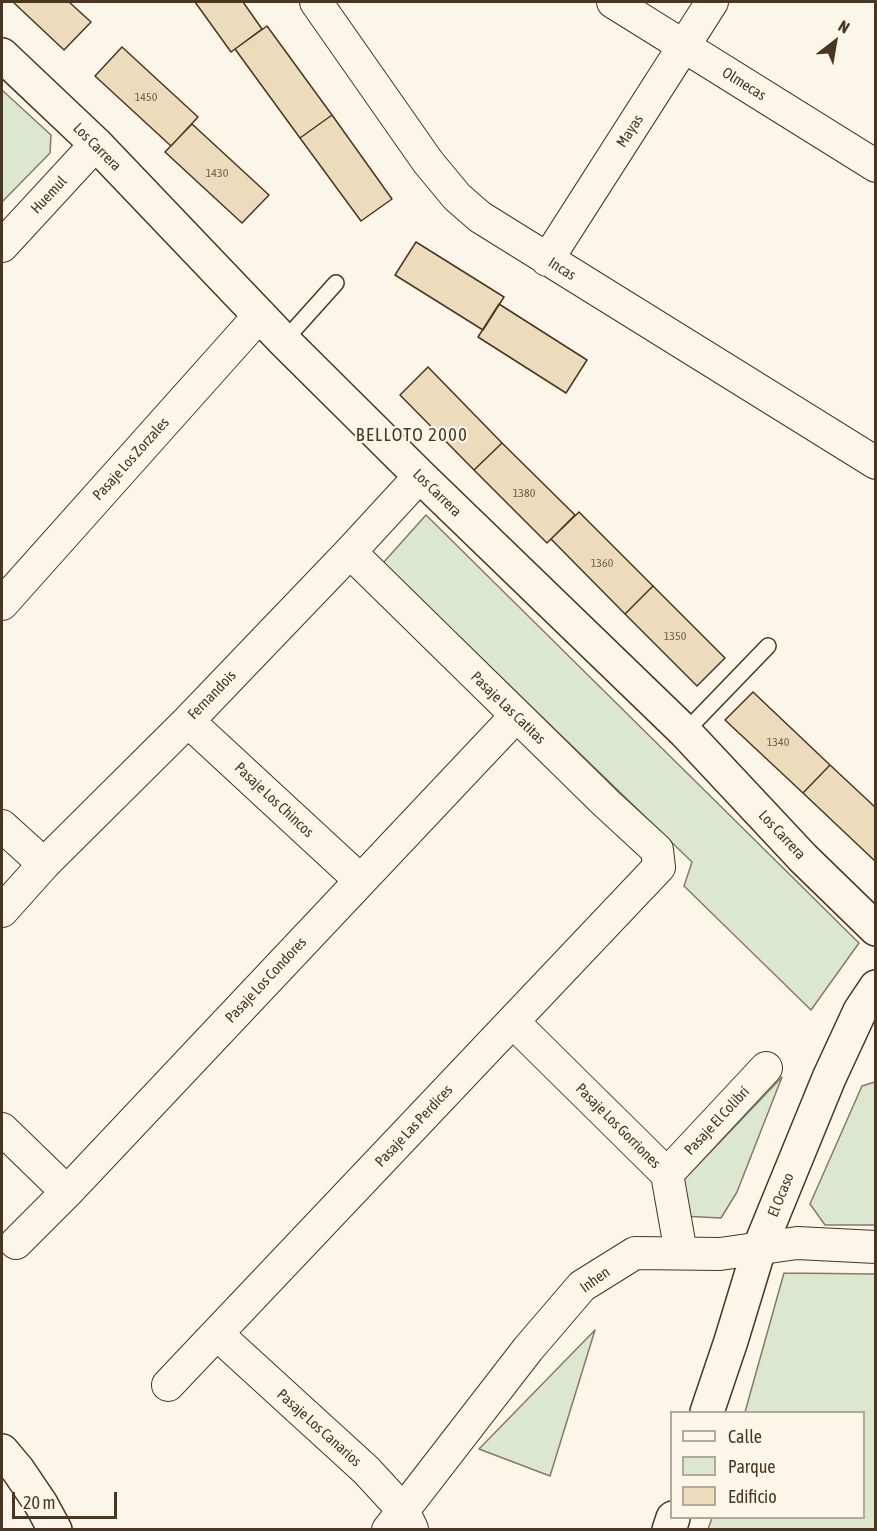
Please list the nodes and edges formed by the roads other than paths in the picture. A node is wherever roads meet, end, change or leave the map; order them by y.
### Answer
1 (316, 2) edge
2 (613, 2) edge
3 (712, 2) edge
4 (684, 47) junction
5 (2, 55) edge
6 (96, 144) junction
7 (876, 166) edge
8 (2, 246) edge
9 (547, 260) junction
10 (336, 283) dead end
11 (260, 315) junction
12 (284, 341) junction
13 (876, 463) edge
14 (420, 476) junction
15 (350, 552) junction
16 (2, 604) edge
17 (768, 646) dead end
18 (516, 716) junction
19 (188, 721) junction
20 (685, 732) junction
21 (2, 826) edge
22 (44, 864) junction
23 (659, 867) joint
24 (360, 880) junction
25 (2, 911) edge
26 (876, 929) edge
27 (876, 987) edge
28 (513, 1022) junction
29 (766, 1068) dead end
30 (2, 1129) edge
31 (667, 1174) junction
32 (67, 1192) junction
33 (16, 1243) dead end
34 (876, 1247) edge
35 (759, 1249) junction
36 (681, 1253) junction
37 (217, 1334) junction
38 (168, 1385) dead end
39 (708, 1411) edge
40 (2, 1451) edge
41 (401, 1523) edge
42 (55, 1530) edge

1 - 9 street, Incas
2 - 4 street, Olmecas
3 - 4 street, Mayas
4 - 7 street, Olmecas
4 - 9 street, Mayas
5 - 6 street, Los Carrera
6 - 8 street, Huemul
6 - 11 street, Los Carrera
9 - 13 street, Incas
10 - 12 lane
11 - 12 street, Los Carrera
11 - 16 street, Pasaje Los Zorzales
12 - 14 street, Los Carrera
14 - 15 street, Fernandois
14 - 20 street, Los Carrera
15 - 18 street, Pasaje Las Catitas
15 - 19 street, Fernandois
17 - 20 lane
18 - 23 street, Pasaje Las Catitas
18 - 24 street, Pasaje Los Condores
19 - 22 street, Fernandois
19 - 24 street, Pasaje Los Chincos
20 - 26 street, Los Carrera
21 - 22 street
22 - 25 street, Fernandois
23 - 28 street, Pasaje Las Perdices
24 - 32 street, Pasaje Los Condores
27 - 35 street, El Ocaso
28 - 31 street, Pasaje Los Gorriones
28 - 37 street, Pasaje Las Perdices
29 - 31 street, Pasaje El Colibrí
30 - 32 street
31 - 36 street, Pasaje Los Gorriones
32 - 33 street, Pasaje Los Condores
34 - 35 street, Inhen
35 - 36 street, Inhen
35 - 39 street, El Ocaso
36 - 41 street, Inhen
37 - 38 street, Pasaje Las Perdices
37 - 41 street, Pasaje Los Canarios
40 - 42 street

